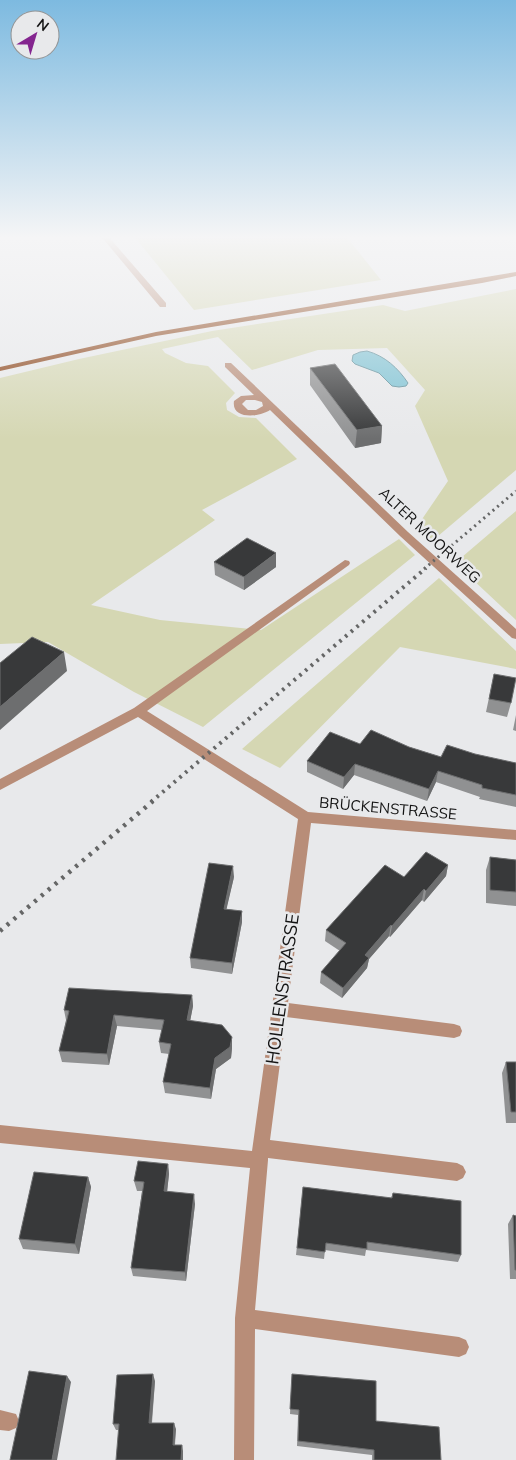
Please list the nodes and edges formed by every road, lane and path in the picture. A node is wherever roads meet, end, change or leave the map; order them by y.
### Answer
1 (346, 303) edge
2 (228, 365) dead end
3 (0, 369) edge
4 (345, 563) dead end
5 (516, 635) edge
6 (138, 711) junction
7 (0, 786) edge
8 (305, 817) junction
9 (516, 835) edge
10 (280, 1009) junction
11 (454, 1031) dead end
12 (0, 1134) edge
13 (260, 1154) junction
14 (457, 1172) dead end
15 (245, 1318) junction
16 (459, 1347) dead end
17 (244, 1460) edge

1 - 3 main road
2 - 5 street, ALTER MOORWEG
4 - 6 street
6 - 7 street
6 - 8 street, BRÜCKENSTRASSE
8 - 9 street, BRÜCKENSTRASSE
8 - 10 street, HOLLENSTRASSE
10 - 11 street
10 - 13 street, HOLLENSTRASSE
12 - 13 street
13 - 14 street
13 - 15 street, HOLLENSTRASSE
15 - 16 street
15 - 17 street, HOLLENSTRASSE

